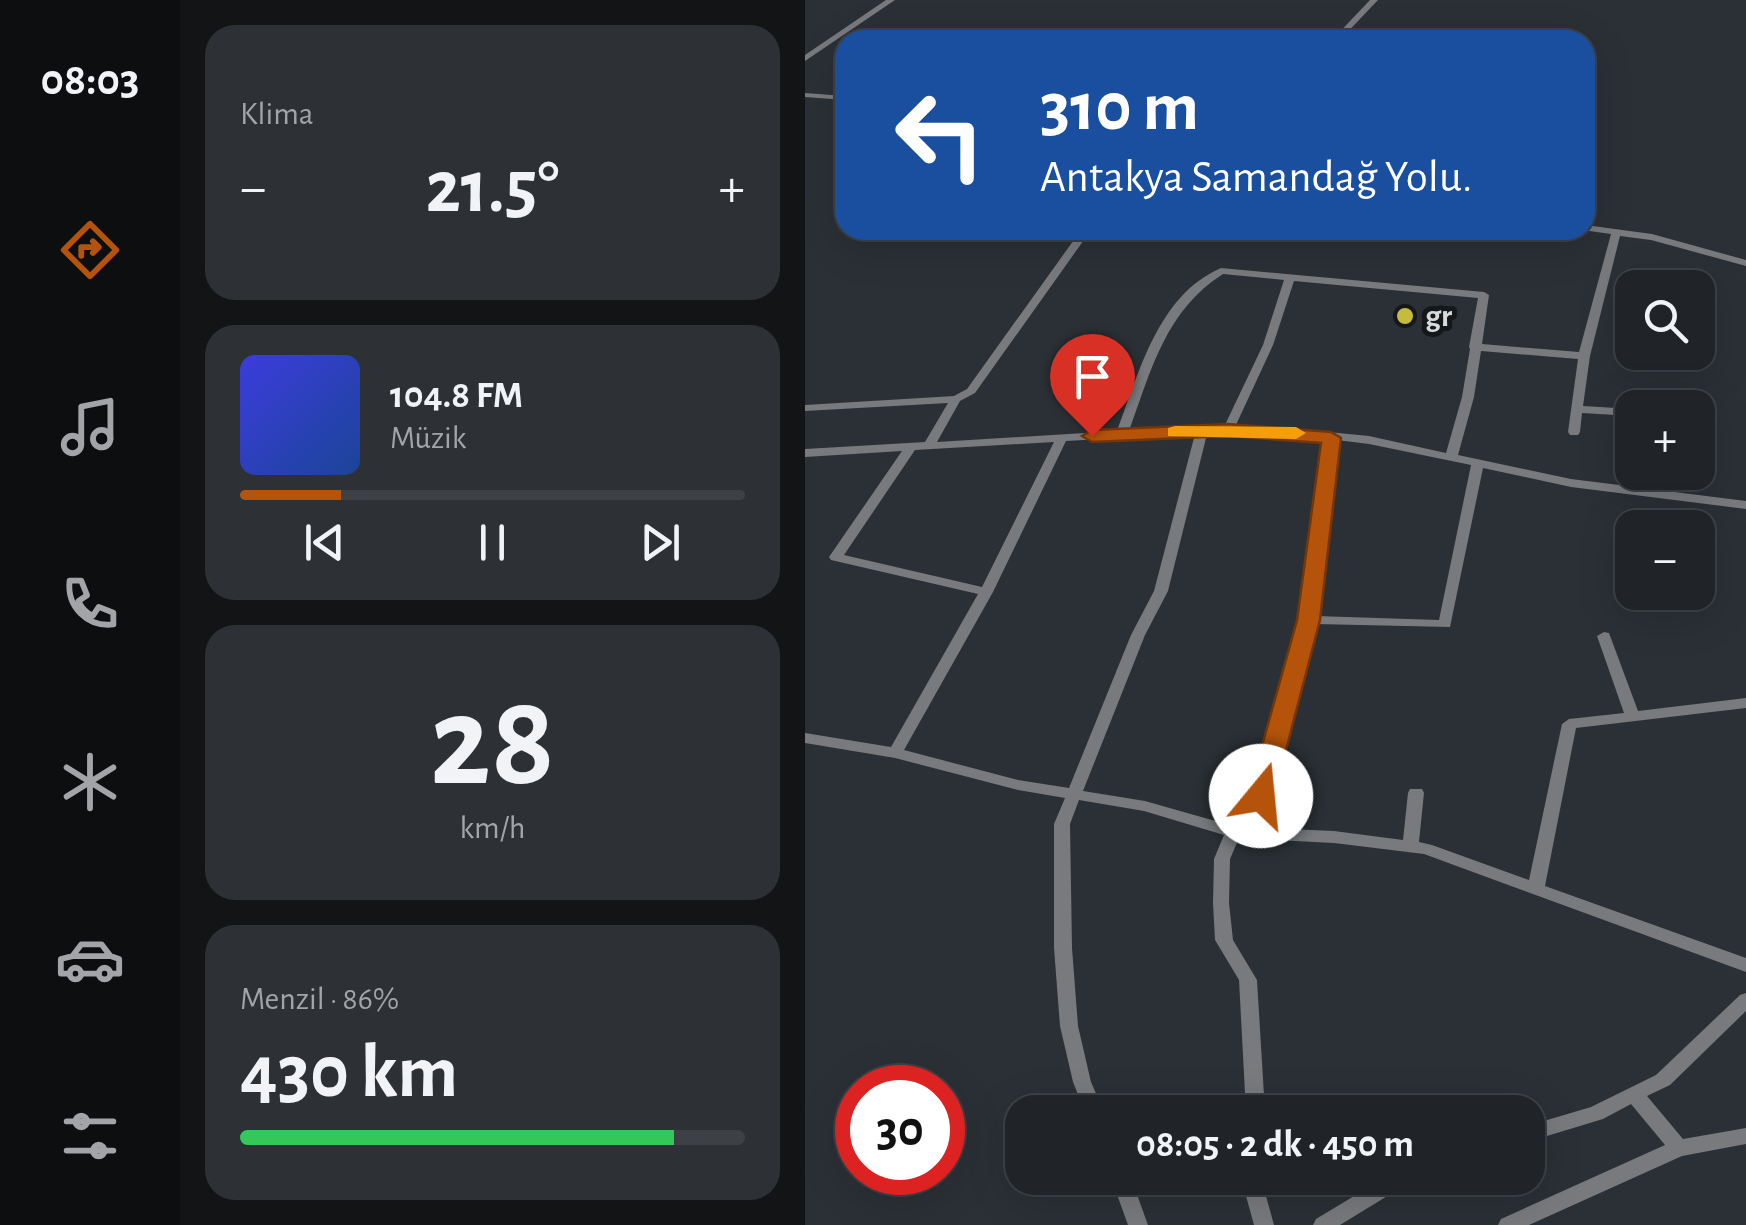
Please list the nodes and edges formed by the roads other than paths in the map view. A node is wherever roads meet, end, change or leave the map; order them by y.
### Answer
1 (891, 0) edge
2 (1374, 0) edge
3 (847, 30) edge
4 (1346, 30) edge
5 (835, 38) edge
6 (805, 59) edge
7 (805, 95) edge
8 (835, 97) edge
9 (1595, 229) edge
10 (1616, 232) junction
11 (1080, 240) edge
12 (1746, 264) edge
13 (1291, 278) junction
14 (1473, 347) junction
15 (1584, 356) junction
16 (956, 399) junction
17 (805, 408) edge
18 (1577, 409) junction
19 (1615, 411) edge
20 (1203, 430) junction
21 (1228, 430) junction
22 (1574, 432) dead end
23 (1122, 434) junction
24 (1062, 438) junction
25 (1331, 438) junction
26 (929, 446) junction
27 (911, 447) junction
28 (805, 452) edge
29 (1451, 457) junction
30 (1477, 462) junction
31 (1746, 505) edge
32 (986, 592) junction
33 (1309, 620) junction
34 (1604, 636) dead end
35 (1746, 702) edge
36 (1633, 718) junction
37 (805, 738) edge
38 (895, 753) junction
39 (1417, 793) dead end
40 (1074, 795) junction
41 (1242, 831) junction
42 (1410, 847) junction
43 (1535, 889) junction
44 (1746, 965) edge
45 (1746, 1000) edge
46 (1634, 1094) junction
47 (1087, 1095) edge
48 (1254, 1095) edge
49 (1545, 1129) edge
50 (1746, 1136) edge
51 (1679, 1148) junction
52 (1127, 1195) edge
53 (1256, 1195) edge
54 (1372, 1195) edge
55 (1138, 1225) edge
56 (1264, 1225) edge
57 (1323, 1225) edge
58 (1508, 1225) edge

1 - 3 street
2 - 4 street
5 - 6 street
7 - 8 street
9 - 10 street
10 - 12 street
10 - 15 street
11 - 16 street
13 - 14 street
13 - 21 street
13 - 23 street
14 - 15 street
14 - 29 street
15 - 18 street
16 - 17 street
16 - 26 street
18 - 19 street
18 - 22 street
20 - 21 street
20 - 23 street
20 - 40 street
21 - 25 street
23 - 24 street
24 - 26 street
24 - 32 street
25 - 29 street
25 - 33 street
26 - 27 street
27 - 28 street
27 - 32 street
29 - 30 street
30 - 31 street
30 - 33 street
32 - 38 street
33 - 41 street
34 - 36 street
35 - 36 street
36 - 43 street
37 - 38 street
38 - 40 street
39 - 42 street
40 - 41 street
40 - 47 street
41 - 42 street
41 - 48 street
42 - 43 street
43 - 44 street
45 - 46 street
46 - 49 street
46 - 51 street
50 - 51 street
51 - 58 street
52 - 55 street
53 - 56 street
54 - 57 street

